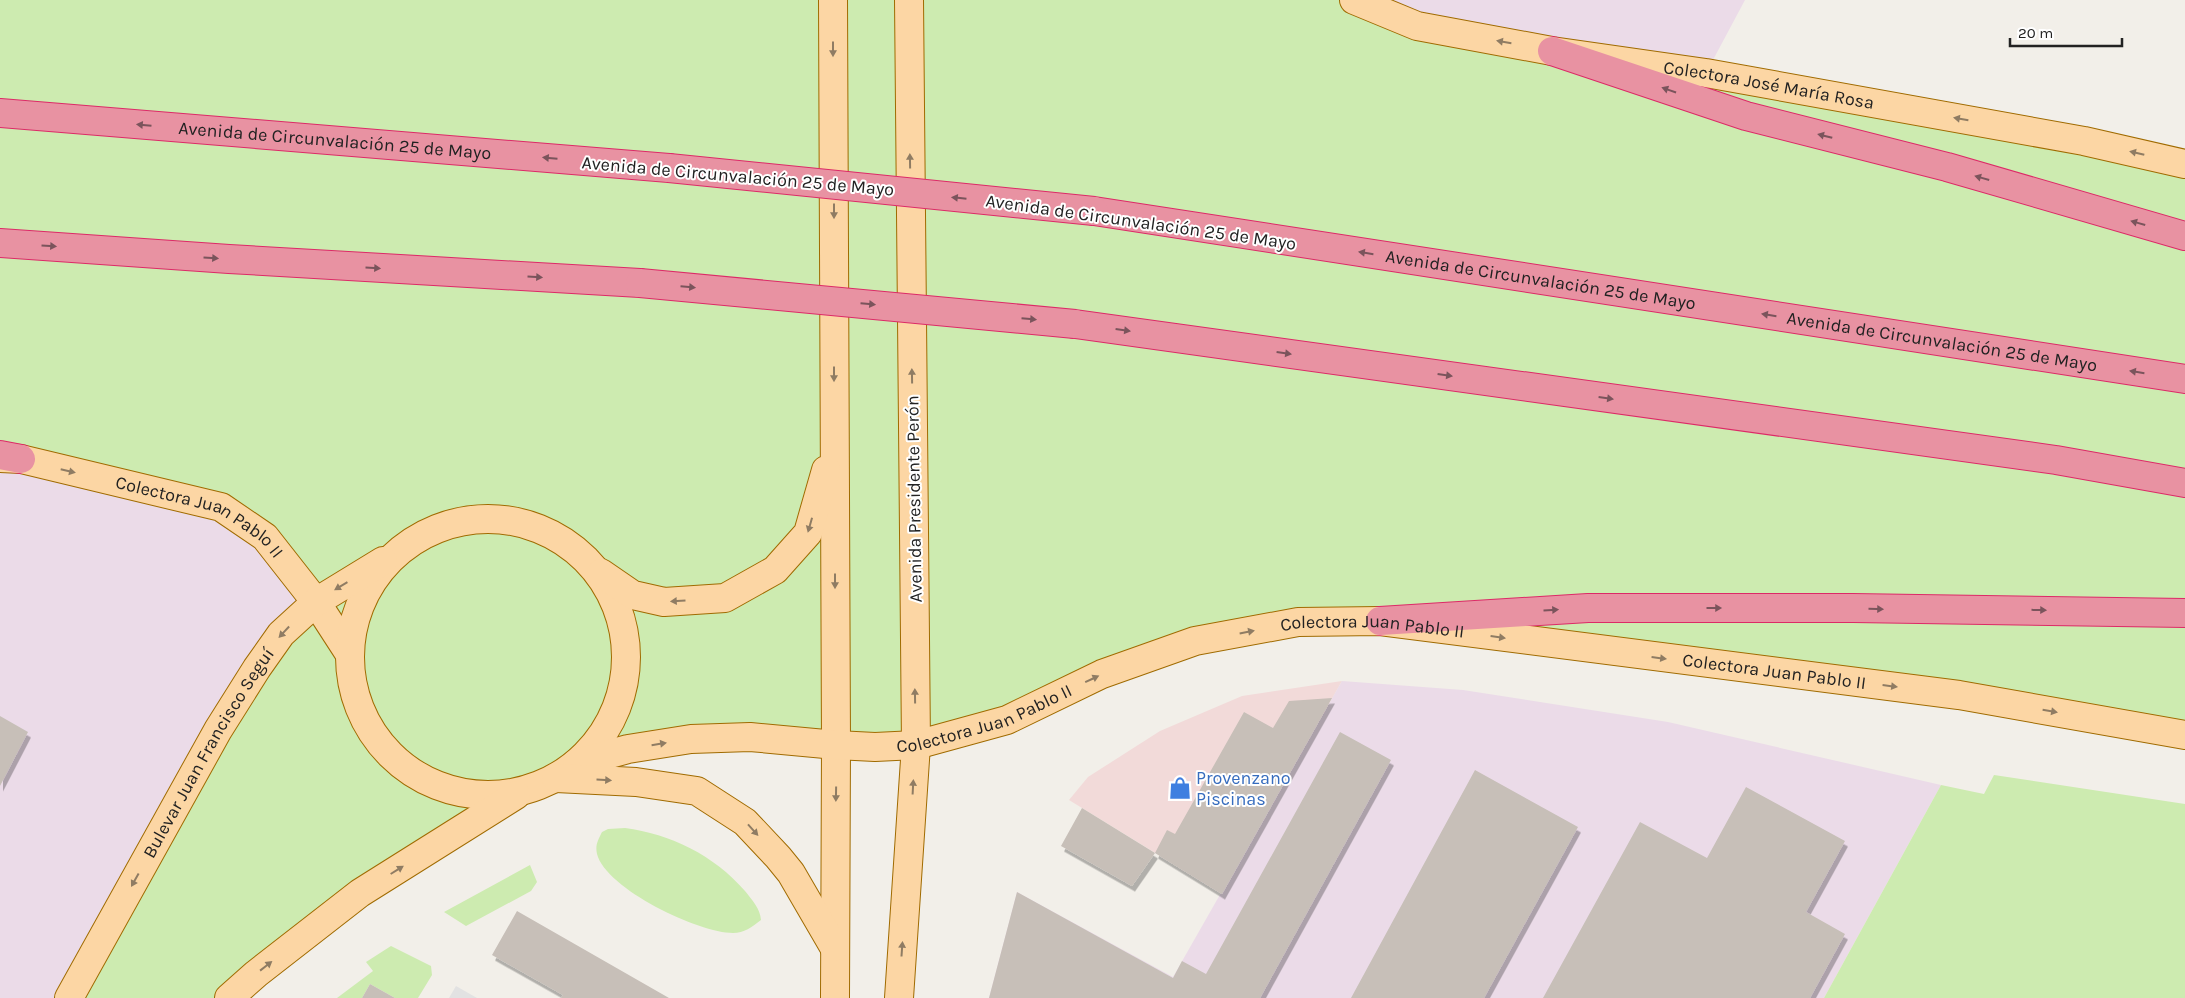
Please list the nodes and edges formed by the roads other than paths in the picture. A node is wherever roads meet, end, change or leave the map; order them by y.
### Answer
1 (833, 0) edge
2 (909, 0) edge
3 (1354, 0) edge
4 (1552, 51) junction
5 (0, 113) edge
6 (2185, 164) edge
7 (2185, 236) edge
8 (0, 243) edge
9 (2185, 379) edge
10 (834, 445) junction
11 (7, 458) edge
12 (2185, 482) edge
13 (397, 552) junction
14 (592, 566) junction
15 (316, 602) junction
16 (2185, 612) edge
17 (1380, 621) junction
18 (349, 653) junction
19 (2185, 735) edge
20 (836, 745) junction
21 (916, 745) junction
22 (566, 771) junction
23 (521, 792) junction
24 (835, 947) junction
25 (69, 998) edge
26 (229, 998) edge
27 (835, 998) edge
28 (899, 998) edge

1 -> 10 main road
21 -> 2 main road, Avenida Presidente Perón
4 -> 3 main road, Colectora José María Rosa
6 -> 4 main road, Colectora José María Rosa
7 -> 4 highway
9 -> 5 highway, Avenida de Circunvalación 25 de Mayo, bridge
8 -> 12 highway, bridge
10 -> 14 main road
10 -> 20 main road
11 -> 15 main road, Colectora Juan Pablo II
13 - 14 main road, Bulevar Juan Francisco Seguí
13 -> 15 main road, Bulevar Juan Francisco Seguí
13 - 18 main road
14 - 22 main road
15 - 18 main road, Colectora Juan Pablo II
15 -> 25 main road, Bulevar Juan Francisco Seguí
17 -> 16 highway
17 -> 19 main road, Colectora Juan Pablo II
21 -> 17 main road, Colectora Juan Pablo II
18 - 23 main road
20 - 21 main road, Colectora Juan Pablo II
22 -> 20 main road, Colectora Juan Pablo II
20 -> 24 main road
28 -> 21 main road, Avenida Presidente Perón
22 - 23 main road, Colectora Juan Pablo II
22 -> 24 main road
26 -> 23 main road
24 - 27 main road

